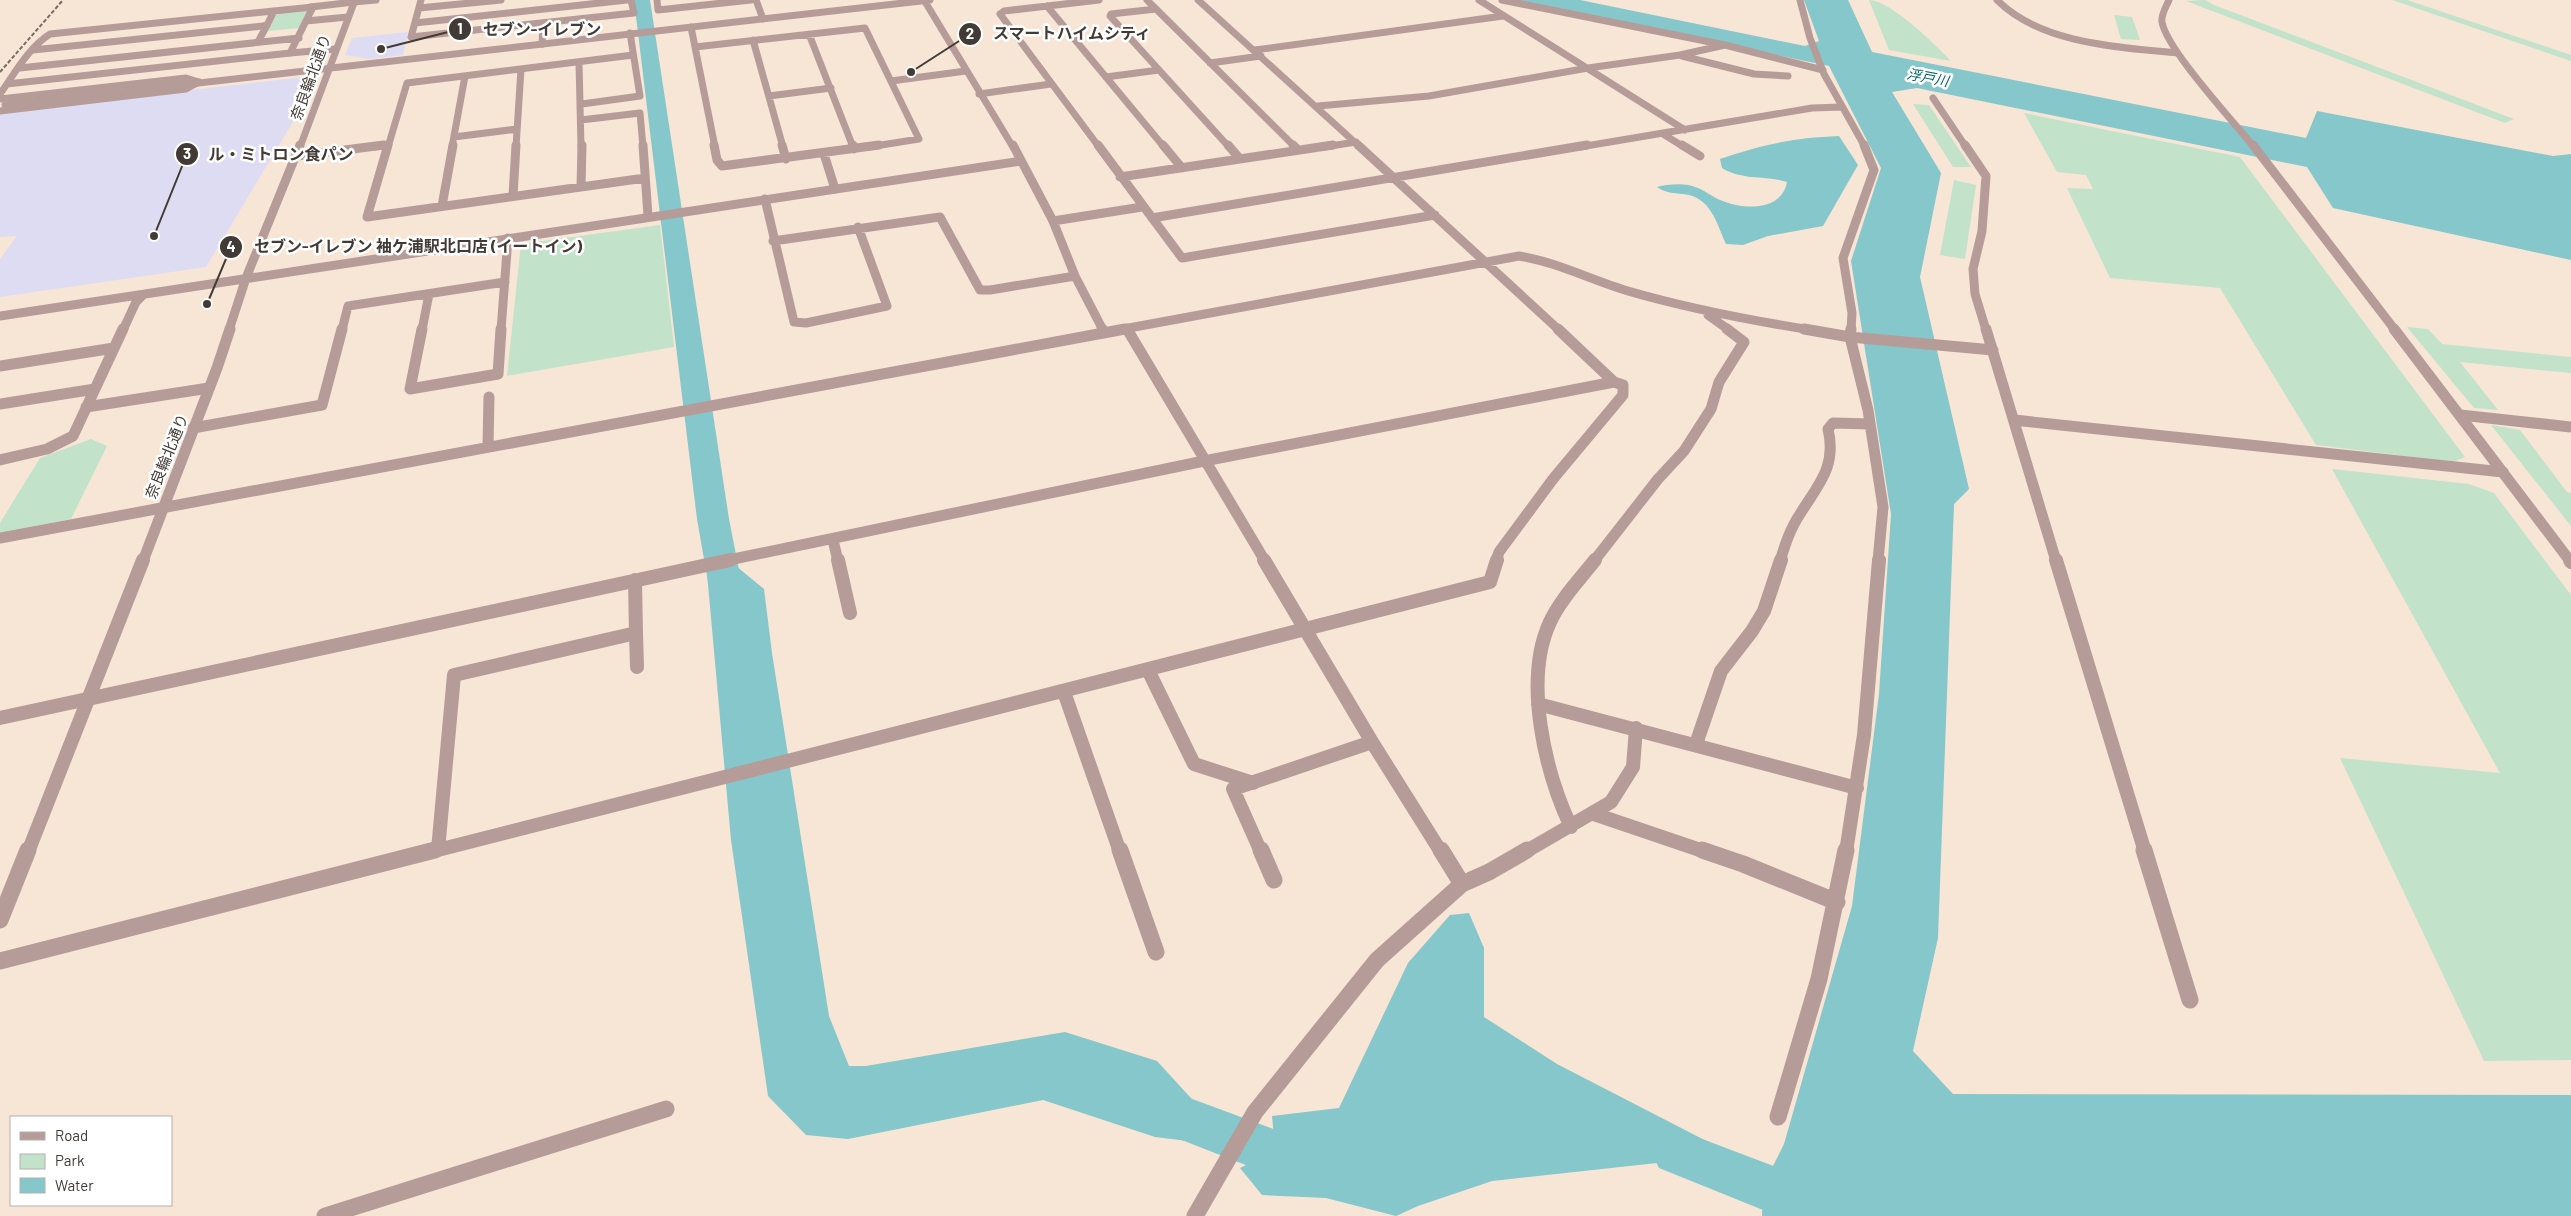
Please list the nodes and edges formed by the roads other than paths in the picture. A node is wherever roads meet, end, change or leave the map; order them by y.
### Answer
1 (376, 0) edge
2 (421, 0) edge
3 (501, 0) edge
4 (627, 0) edge
5 (631, 0) edge
6 (656, 0) edge
7 (751, 0) edge
8 (756, 0) edge
9 (924, 0) edge
10 (930, 0) edge
11 (1097, 0) edge
12 (1147, 0) edge
13 (1210, 0) edge
14 (1479, 0) edge
15 (1502, 0) edge
16 (1800, 0) edge
17 (1997, 0) edge
18 (2170, 0) edge
19 (355, 1) edge
20 (1199, 1) edge
21 (1047, 6) junction
22 (311, 7) junction
23 (419, 8) junction
24 (1156, 9) junction
25 (274, 10) junction
26 (1503, 16) junction
27 (348, 17) junction
28 (763, 18) junction
29 (306, 21) junction
30 (415, 23) junction
31 (543, 23) junction
32 (267, 25) junction
33 (691, 26) junction
34 (630, 33) junction
35 (809, 34) junction
36 (298, 38) junction
37 (753, 40) junction
38 (258, 42) junction
39 (542, 44) junction
40 (1725, 45) junction
41 (695, 47) junction
42 (336, 49) junction
43 (34, 50) junction
44 (290, 53) junction
45 (1258, 53) junction
46 (2178, 53) junction
47 (633, 55) junction
48 (1680, 55) junction
49 (579, 62) junction
50 (1210, 63) junction
51 (20, 68) junction
52 (156, 68) junction
53 (329, 68) junction
54 (1588, 68) junction
55 (521, 69) junction
56 (1159, 70) junction
57 (1823, 70) junction
58 (966, 71) junction
59 (465, 76) junction
60 (1788, 76) dead end
61 (1106, 77) junction
62 (891, 81) junction
63 (199, 82) junction
64 (146, 83) junction
65 (7, 84) junction
66 (1051, 84) junction
67 (831, 88) junction
68 (0, 94) edge
69 (979, 94) junction
70 (769, 96) junction
71 (1933, 98) dead end
72 (3, 102) edge
73 (582, 104) junction
74 (1318, 106) junction
75 (1842, 108) junction
76 (0, 111) edge
77 (581, 120) junction
78 (517, 129) junction
79 (1685, 130) junction
80 (1663, 134) junction
81 (454, 137) junction
82 (1356, 142) junction
83 (388, 145) junction
84 (854, 150) junction
85 (1298, 150) junction
86 (824, 154) junction
87 (296, 156) junction
88 (1700, 156) dead end
89 (786, 159) junction
90 (1240, 159) junction
91 (1021, 161) junction
92 (1182, 168) junction
93 (1120, 177) junction
94 (645, 178) junction
95 (1395, 178) junction
96 (581, 187) junction
97 (835, 189) junction
98 (513, 196) junction
99 (765, 199) junction
100 (442, 206) junction
101 (1142, 207) junction
102 (1435, 214) junction
103 (648, 216) junction
104 (1152, 218) junction
105 (1053, 220) junction
106 (858, 227) junction
107 (508, 238) junction
108 (774, 241) junction
109 (1487, 262) junction
110 (1075, 276) junction
111 (246, 278) junction
112 (504, 282) junction
113 (429, 294) junction
114 (142, 296) junction
115 (0, 308) edge
116 (1704, 312) junction
117 (0, 316) edge
118 (1127, 329) junction
119 (1104, 333) junction
120 (1850, 337) junction
121 (114, 348) junction
122 (1993, 350) junction
123 (0, 366) edge
124 (1614, 382) junction
125 (209, 388) junction
126 (95, 389) junction
127 (489, 397) dead end
128 (0, 404) edge
129 (86, 407) junction
130 (2460, 415) junction
131 (2014, 420) junction
132 (1870, 424) junction
133 (2571, 427) edge
134 (193, 428) junction
135 (488, 446) junction
136 (0, 460) edge
137 (1204, 460) junction
138 (2503, 472) junction
139 (161, 509) junction
140 (0, 538) edge
141 (833, 540) junction
142 (2569, 558) edge
143 (636, 580) junction
144 (850, 613) dead end
145 (1306, 628) junction
146 (636, 633) junction
147 (638, 667) dead end
148 (1148, 670) junction
149 (1064, 692) junction
150 (90, 699) junction
151 (1538, 704) junction
152 (0, 718) edge
153 (1636, 728) junction
154 (1372, 742) junction
155 (1696, 744) junction
156 (1254, 783) junction
157 (1858, 788) junction
158 (1594, 814) junction
159 (1570, 827) junction
160 (438, 850) junction
161 (1274, 880) dead end
162 (1462, 884) junction
163 (1837, 902) junction
164 (0, 920) edge
165 (1156, 952) dead end
166 (0, 961) edge
167 (2190, 1000) dead end
168 (666, 1109) dead end
169 (1778, 1117) dead end
170 (325, 1216) edge
171 (1195, 1216) edge

1 - 19 street
2 - 23 street
3 - 23 street
4 - 30 street
5 - 31 street
6 - 7 street
8 - 28 street
9 - 10 street
9 - 28 street
9 - 58 street
11 - 21 street
12 - 24 street
13 - 20 street
14 - 26 street
15 - 40 street
16 - 57 street
17 - 46 street
18 - 46 street
19 - 22 street
19 - 27 street, 奈良輪北通り
20 - 45 street
21 - 61 street
21 - 66 street
22 - 25 street
22 - 29 street
23 - 30 street
24 - 50 street
24 - 56 street
25 - 32 street
25 - 43 street
26 - 45 street
26 - 54 street
27 - 29 street
27 - 42 street, 奈良輪北通り
28 - 33 street
29 - 36 street
30 - 31 street
31 - 39 street
32 - 38 street
32 - 43 street
33 - 34 street
33 - 41 street
34 - 39 street
34 - 47 street
35 - 37 street
35 - 62 street
35 - 67 street
36 - 38 street
36 - 44 street
37 - 41 street
37 - 70 street
38 - 51 street
39 - 53 street
40 - 48 street
40 - 57 street
41 - 89 street
42 - 44 street
42 - 53 street, 奈良輪北通り
43 - 51 street
44 - 52 street
45 - 50 street
45 - 74 street
46 - 130 street
47 - 49 street
47 - 73 street
48 - 54 street
48 - 60 street
49 - 55 street
49 - 73 street
50 - 85 street
51 - 65 street
52 - 64 street
52 - 65 street
53 - 63 street
53 - 87 street, 奈良輪北通り
54 - 74 street
54 - 79 street
55 - 59 street
55 - 78 street
56 - 61 street
56 - 90 street
57 - 75 street
58 - 62 street
58 - 69 street
59 - 81 street
59 - 83 street
61 - 92 street
62 - 84 street
63 - 64 street
63 - 72 street
63 - 76 street
64 - 72 street
65 - 68 street
66 - 69 street
66 - 93 street
67 - 70 street
67 - 84 street
69 - 91 street
70 - 89 street
71 - 122 street
73 - 77 street
74 - 82 street
75 - 79 street
75 - 120 street
77 - 94 street
77 - 96 street
78 - 81 street
78 - 98 street
79 - 80 street
80 - 88 street
80 - 95 street
81 - 100 street
82 - 85 street
82 - 95 street
83 - 87 street
83 - 100 street
84 - 86 street
85 - 90 street
86 - 89 street
86 - 97 street
87 - 111 street, 奈良輪北通り
90 - 92 street
91 - 97 street
91 - 105 street
92 - 93 street
93 - 101 street
94 - 96 street
94 - 103 street
95 - 102 street
95 - 104 street
96 - 98 street
97 - 99 street
98 - 100 street
99 - 103 street
99 - 108 street
101 - 104 street
101 - 105 street
102 - 104 street
102 - 109 street
103 - 107 street
105 - 110 street
106 - 108 street
106 - 108 street
106 - 110 street
107 - 111 street
107 - 112 street
109 - 116 street
109 - 118 street
109 - 124 street
110 - 119 street
111 - 114 street
111 - 115 street
111 - 125 street, 奈良輪北通り
112 - 113 street
112 - 113 street
113 - 134 street
114 - 117 street
114 - 121 street
116 - 120 street
116 - 151 street
118 - 119 street
118 - 137 street
119 - 135 street
120 - 122 street
120 - 132 street
121 - 123 street
121 - 126 street
122 - 131 street
124 - 137 street
124 - 145 street
125 - 129 street
125 - 134 street, 奈良輪北通り
126 - 128 street
126 - 129 street
127 - 135 street
129 - 136 street
130 - 133 street
130 - 138 street
131 - 138 street
131 - 167 street
132 - 155 street
132 - 157 street
134 - 139 street, 奈良輪北通り
135 - 139 street
137 - 141 street
137 - 145 street
138 - 142 street
139 - 140 street
139 - 150 street, 奈良輪北通り
141 - 143 street
141 - 144 street
143 - 146 street
143 - 150 street
145 - 148 street
145 - 154 street
146 - 147 street
146 - 160 street
148 - 149 street
148 - 156 street
149 - 160 street
149 - 165 street
150 - 152 street
150 - 164 street, 奈良輪北通り
151 - 153 street
151 - 159 street
153 - 155 street
153 - 158 street
154 - 156 street
154 - 162 street
155 - 157 street
156 - 161 street
157 - 163 street
158 - 159 street
158 - 163 street
159 - 162 street
160 - 166 street
162 - 171 street
163 - 169 street
168 - 170 street

